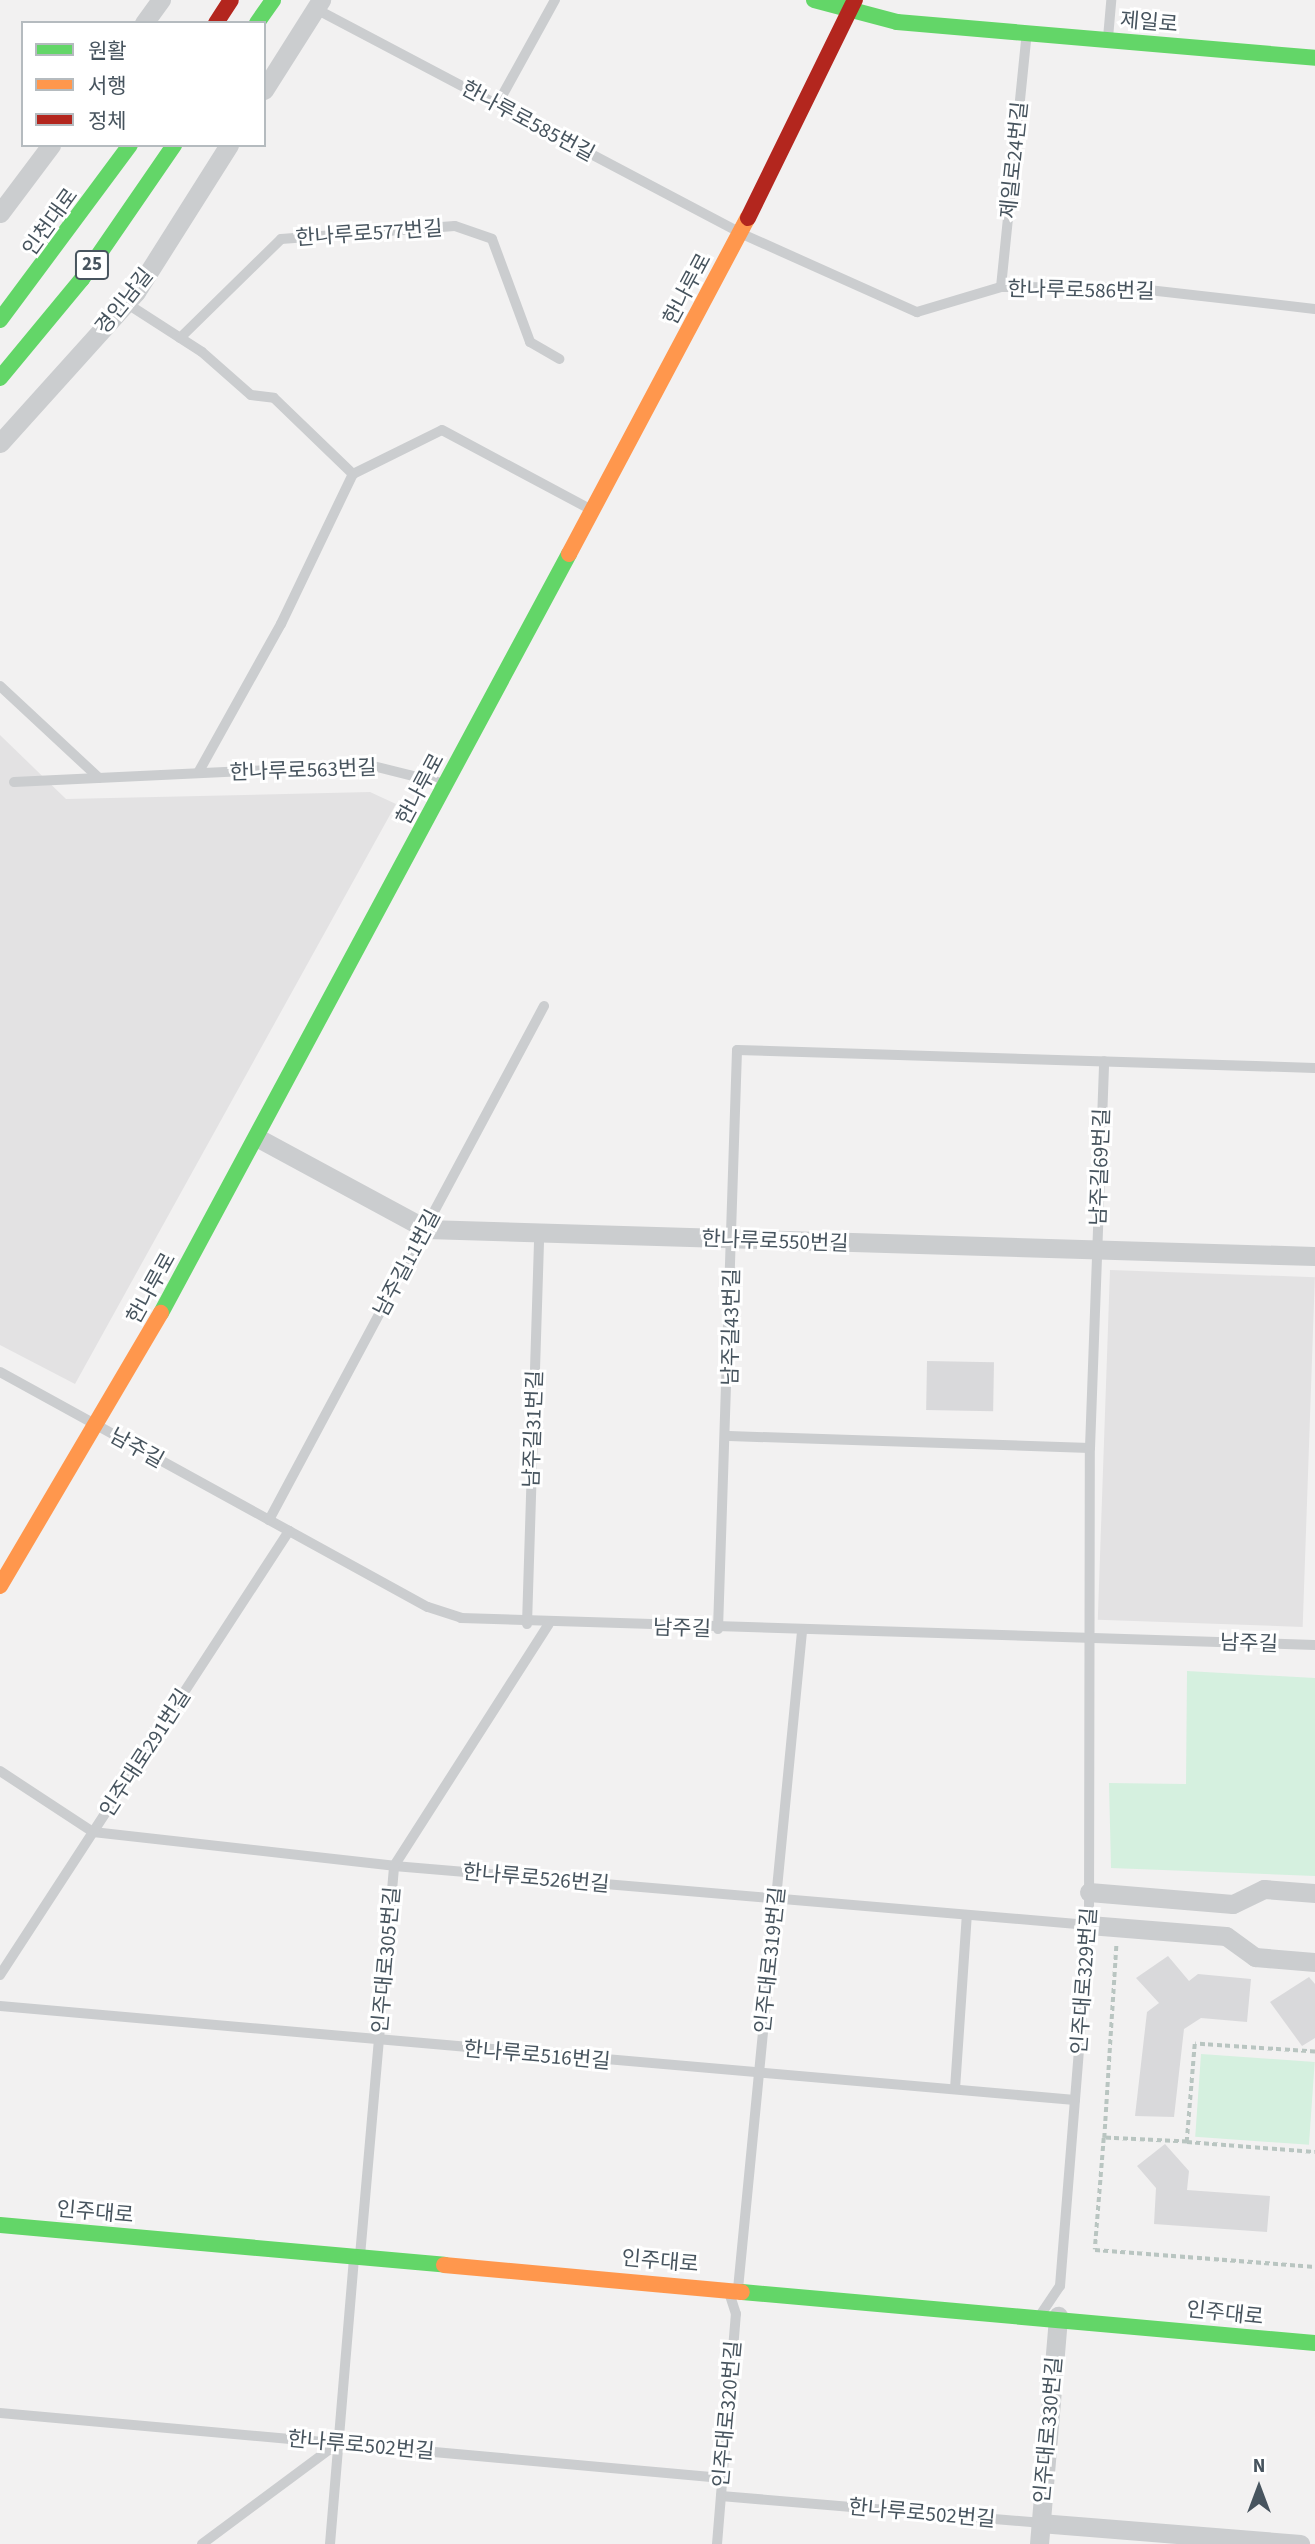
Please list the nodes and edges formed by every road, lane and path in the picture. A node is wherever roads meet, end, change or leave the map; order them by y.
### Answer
1 (161, 0) edge
2 (231, 0) edge
3 (273, 0) edge
4 (555, 0) edge
5 (814, 0) edge
6 (1111, 0) edge
7 (318, 5) edge
8 (855, 5) edge
9 (145, 21) edge
10 (217, 21) edge
11 (258, 21) edge
12 (1027, 32) junction
13 (1108, 39) junction
14 (1315, 58) edge
15 (266, 87) edge
16 (497, 105) junction
17 (50, 147) edge
18 (129, 147) edge
19 (173, 147) edge
20 (228, 147) edge
21 (0, 213) edge
22 (740, 233) junction
23 (1001, 287) junction
24 (126, 303) junction
25 (1315, 309) edge
26 (0, 320) edge
27 (180, 338) junction
28 (560, 359) dead end
29 (0, 378) edge
30 (0, 443) edge
31 (353, 474) junction
32 (593, 510) junction
33 (0, 686) edge
34 (198, 773) junction
35 (99, 778) junction
36 (14, 782) dead end
37 (446, 785) junction
38 (544, 1006) dead end
39 (1104, 1061) junction
40 (1315, 1068) edge
41 (258, 1138) junction
42 (426, 1229) junction
43 (539, 1234) junction
44 (733, 1239) junction
45 (1097, 1250) junction
46 (1315, 1256) edge
47 (0, 1373) edge
48 (98, 1426) junction
49 (729, 1436) junction
50 (1090, 1448) junction
51 (269, 1520) junction
52 (289, 1531) junction
53 (0, 1587) edge
54 (527, 1624) junction
55 (549, 1624) junction
56 (718, 1629) junction
57 (802, 1631) junction
58 (1087, 1639) junction
59 (1315, 1645) edge
60 (0, 1772) edge
61 (93, 1832) junction
62 (394, 1866) junction
63 (1089, 1892) junction
64 (1315, 1893) edge
65 (776, 1899) junction
66 (967, 1915) junction
67 (1089, 1925) junction
68 (1129, 1939) dead end
69 (1315, 1962) edge
70 (0, 1975) edge
71 (0, 2006) edge
72 (379, 2041) junction
73 (1315, 2052) edge
74 (759, 2073) junction
75 (955, 2090) junction
76 (1075, 2100) junction
77 (1104, 2138) junction
78 (1187, 2142) junction
79 (1315, 2151) edge
80 (0, 2225) edge
81 (357, 2256) junction
82 (1315, 2267) edge
83 (731, 2288) junction
84 (1049, 2316) junction
85 (1315, 2343) edge
86 (0, 2413) edge
87 (338, 2443) junction
88 (722, 2478) junction
89 (721, 2496) junction
90 (1040, 2523) junction
91 (1252, 2542) edge
92 (201, 2544) edge
93 (330, 2544) edge
94 (717, 2544) edge
95 (1038, 2544) edge
96 (1300, 2544) edge

1 - 9 street
2 - 10 main road
3 - 11 main road
4 - 16 lane
5 - 8 main road, 제일로
6 - 13 lane
7 - 15 street
7 - 16 lane, 한나루로585번길
8 - 12 main road, 제일로
8 - 22 main road, 한나루로
12 - 13 main road, 제일로
12 - 23 lane, 제일로24번길
13 - 14 main road, 제일로
16 - 22 lane, 한나루로585번길
17 - 21 street
18 - 26 main road, 인천대로 / 25
19 - 29 main road, 25
20 - 24 street, 경인남길
22 - 23 lane, 한나루로586번길
22 - 32 main road, 한나루로
23 - 25 lane, 한나루로586번길
24 - 27 lane
24 - 30 street, 경인남길
27 - 28 lane, 한나루로577번길
27 - 31 lane
31 - 32 lane
31 - 34 lane, 한나루로563번길
32 - 37 main road, 한나루로
33 - 35 lane
34 - 35 lane, 한나루로563번길
34 - 37 lane, 한나루로563번길
35 - 36 lane, 한나루로563번길
37 - 41 main road, 한나루로
38 - 42 lane, 남주길11번길
39 - 40 lane
39 - 44 lane, 남주길43번길
39 - 45 lane, 남주길69번길
41 - 42 street, 한나루로550번길
41 - 48 main road, 한나루로
42 - 43 street, 한나루로550번길
42 - 51 lane, 남주길11번길
43 - 44 street, 한나루로550번길
43 - 54 lane, 남주길31번길
44 - 45 street, 한나루로550번길
44 - 49 lane, 남주길43번길
45 - 46 street, 한나루로550번길
45 - 50 lane, 남주길69번길
47 - 48 lane, 남주길
48 - 51 lane, 남주길
48 - 53 main road, 한나루로
49 - 50 lane
49 - 56 lane, 남주길43번길
50 - 58 lane, 남주길69번길
51 - 52 lane, 남주길
52 - 54 lane, 남주길
52 - 61 lane, 인주대로291번길
54 - 55 lane, 남주길
55 - 56 lane, 남주길
55 - 62 lane, 인주대로305번길
56 - 57 lane, 남주길
57 - 58 lane, 남주길
57 - 65 lane, 인주대로319번길
58 - 59 lane, 남주길
58 - 63 lane, 인주대로329번길
60 - 61 lane, 한나루로526번길
61 - 62 lane, 한나루로526번길
61 - 70 lane, 인주대로291번길
62 - 65 lane, 한나루로526번길
62 - 72 lane, 인주대로305번길
63 - 64 street
63 - 67 lane, 인주대로329번길
65 - 66 lane, 한나루로526번길
65 - 74 lane, 인주대로319번길
66 - 67 lane, 한나루로526번길
66 - 75 lane
67 - 69 street
67 - 76 lane, 인주대로329번길
68 - 77 path
71 - 72 lane, 한나루로516번길
72 - 74 lane, 한나루로516번길
72 - 81 lane, 인주대로305번길
73 - 78 path
74 - 75 lane, 한나루로516번길
74 - 83 lane, 인주대로319번길
75 - 76 lane, 한나루로516번길
76 - 84 lane, 인주대로329번길
77 - 78 path
77 - 82 path
78 - 79 path
80 - 81 main road, 인주대로
81 - 83 main road, 인주대로
81 - 87 lane, 인주대로305번길
83 - 84 main road, 인주대로
83 - 88 lane, 인주대로320번길
84 - 85 main road, 인주대로
84 - 90 street, 인주대로330번길
86 - 87 lane, 한나루로502번길
87 - 88 lane, 한나루로502번길
87 - 92 lane
87 - 93 lane, 인주대로305번길
88 - 89 lane, 인주대로320번길
89 - 90 lane, 한나루로502번길
89 - 94 lane, 인주대로320번길
90 - 91 street
90 - 95 street, 인주대로330번길
91 - 96 street

